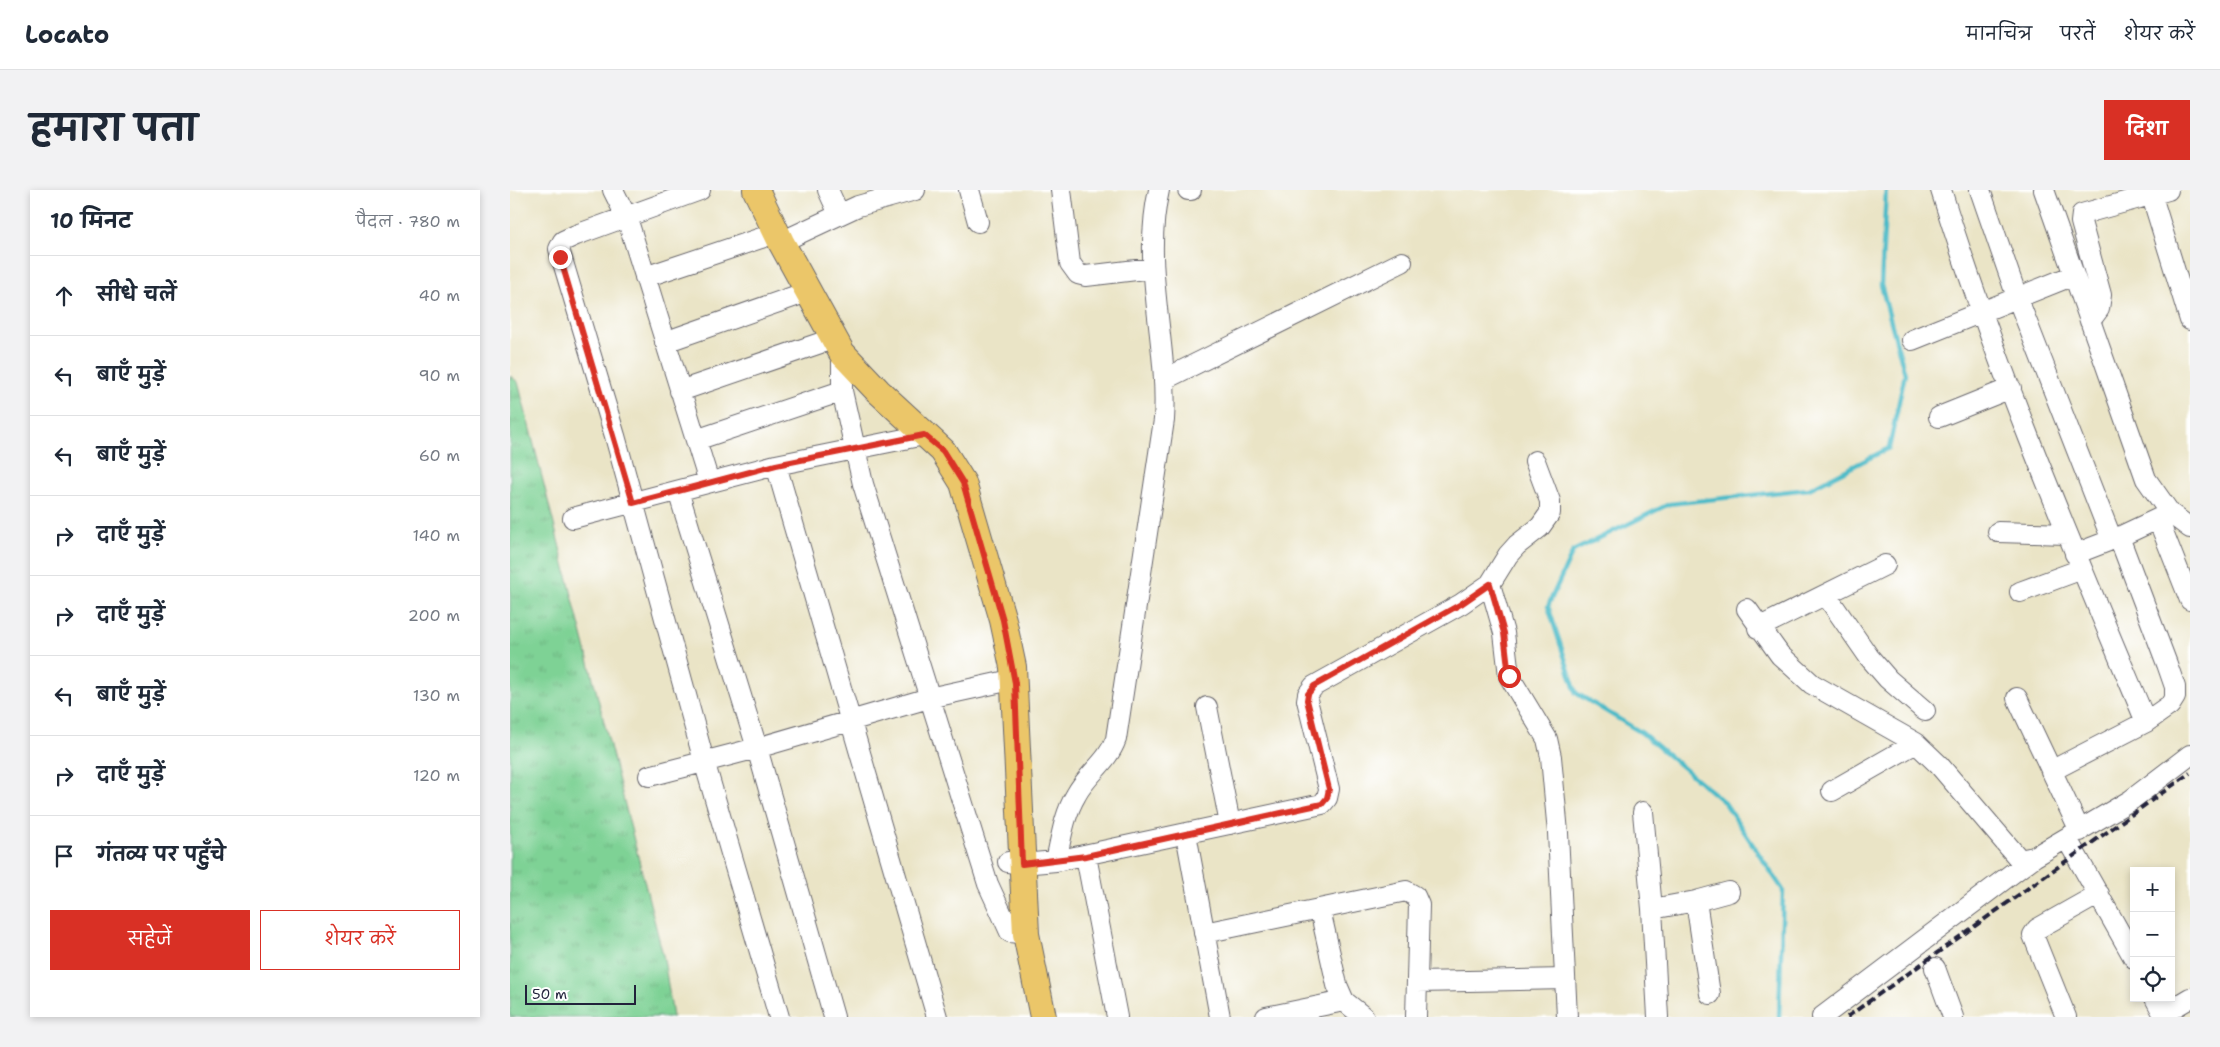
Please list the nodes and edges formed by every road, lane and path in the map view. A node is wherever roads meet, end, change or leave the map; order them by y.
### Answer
1 (613, 190) edge
2 (700, 190) edge
3 (756, 190) edge
4 (828, 190) edge
5 (915, 190) edge
6 (970, 190) edge
7 (1060, 190) edge
8 (1159, 190) edge
9 (1941, 190) edge
10 (1980, 190) edge
11 (2044, 190) edge
12 (2157, 192) edge
13 (839, 214) junction
14 (627, 218) junction
15 (978, 222) dead end
16 (778, 237) junction
17 (1402, 262) dead end
18 (1152, 268) junction
19 (2074, 274) junction
20 (645, 277) junction
21 (807, 292) junction
22 (2017, 297) junction
23 (1982, 311) junction
24 (2190, 320) edge
25 (2090, 321) junction
26 (1912, 340) dead end
27 (665, 342) junction
28 (837, 346) junction
29 (1165, 379) junction
30 (2011, 388) junction
31 (680, 391) junction
32 (842, 391) junction
33 (1939, 417) dead end
34 (924, 435) junction
35 (696, 440) junction
36 (856, 450) junction
37 (1535, 462) dead end
38 (776, 465) junction
39 (709, 482) junction
40 (678, 492) junction
41 (633, 503) junction
42 (2164, 516) junction
43 (573, 518) dead end
44 (2190, 528) edge
45 (1998, 532) dead end
46 (2068, 534) junction
47 (2116, 538) junction
48 (2078, 562) junction
49 (1886, 565) dead end
50 (1490, 584) junction
51 (2020, 592) dead end
52 (1826, 595) junction
53 (2190, 600) edge
54 (1747, 609) dead end
55 (1758, 628) junction
56 (1008, 682) junction
57 (929, 698) junction
58 (2017, 698) dead end
59 (1207, 707) dead end
60 (1925, 711) dead end
61 (850, 721) junction
62 (2146, 722) junction
63 (1916, 743) junction
64 (757, 748) junction
65 (2190, 755) edge
66 (704, 761) junction
67 (2052, 771) junction
68 (649, 776) dead end
69 (1832, 790) dead end
70 (1643, 812) dead end
71 (1230, 824) junction
72 (1186, 834) junction
73 (2074, 835) junction
74 (1086, 856) junction
75 (2034, 857) junction
76 (1056, 861) junction
77 (1015, 863) junction
78 (1729, 892) dead end
79 (2100, 894) junction
80 (1696, 901) junction
81 (1652, 909) junction
82 (1320, 910) junction
83 (1018, 933) junction
84 (1204, 933) junction
85 (2133, 957) edge
86 (1935, 968) dead end
87 (1565, 979) junction
88 (1417, 982) junction
89 (1710, 994) dead end
90 (2190, 998) edge
91 (1344, 1001) junction
92 (2161, 1010) edge
93 (2060, 1015) edge
94 (779, 1017) edge
95 (834, 1017) edge
96 (937, 1017) edge
97 (1028, 1017) edge
98 (1043, 1017) edge
99 (1117, 1017) edge
100 (1220, 1017) edge
101 (1266, 1017) edge
102 (1364, 1017) edge
103 (1416, 1017) edge
104 (1567, 1017) edge
105 (1658, 1017) edge
106 (1822, 1017) edge
107 (1953, 1017) edge

1 - 14 street
2 - 14 street
3 - 16 main road
4 - 13 street
5 - 13 street
6 - 15 street
7 - 18 street
8 - 18 street
9 - 23 street
10 - 22 street
11 - 19 street
12 - 24 street
12 - 25 street
13 - 16 street
14 - 20 street
14 - 41 street
16 - 20 street
16 - 21 main road
17 - 29 street
18 - 29 street
19 - 22 street
19 - 25 street
20 - 27 street
21 - 27 street
21 - 28 main road
22 - 23 street
22 - 47 street
23 - 26 street
23 - 30 street
25 - 42 street
27 - 31 street
28 - 31 street
28 - 32 street
28 - 34 main road
29 - 76 street
30 - 33 street
30 - 46 street
31 - 35 street
32 - 35 street
32 - 36 street
34 - 36 street
34 - 56 main road
35 - 39 street
36 - 38 street
36 - 57 street
37 - 50 street
38 - 39 street
38 - 61 street
39 - 40 street
40 - 41 street
40 - 64 street
41 - 43 street
41 - 66 street
42 - 44 street
42 - 47 street
42 - 53 street
45 - 46 street
46 - 48 street
47 - 48 street
47 - 62 street
48 - 51 street
48 - 62 street
49 - 52 street
50 - 71 street
50 - 87 street
52 - 55 street
52 - 60 street
54 - 55 street
55 - 63 street
56 - 57 street
56 - 77 main road
57 - 61 street
57 - 83 street
58 - 67 street
59 - 71 street
61 - 64 street
61 - 96 street
62 - 67 street
63 - 69 street
63 - 75 street
64 - 66 street
64 - 95 street
65 - 73 street
66 - 68 street
66 - 94 street
67 - 73 street
70 - 81 street
71 - 72 street
72 - 74 street
72 - 84 street
73 - 75 street
73 - 79 street
74 - 76 street
74 - 99 street
75 - 106 street
76 - 77 street
77 - 83 main road
78 - 80 street
79 - 85 street
79 - 93 street
80 - 81 street
80 - 89 street
81 - 105 street
82 - 84 street
82 - 88 street
82 - 91 street
83 - 97 main road
83 - 98 main road
84 - 100 street
86 - 107 street
87 - 88 street
87 - 104 street
88 - 103 street
90 - 92 street
91 - 101 street
91 - 102 street

